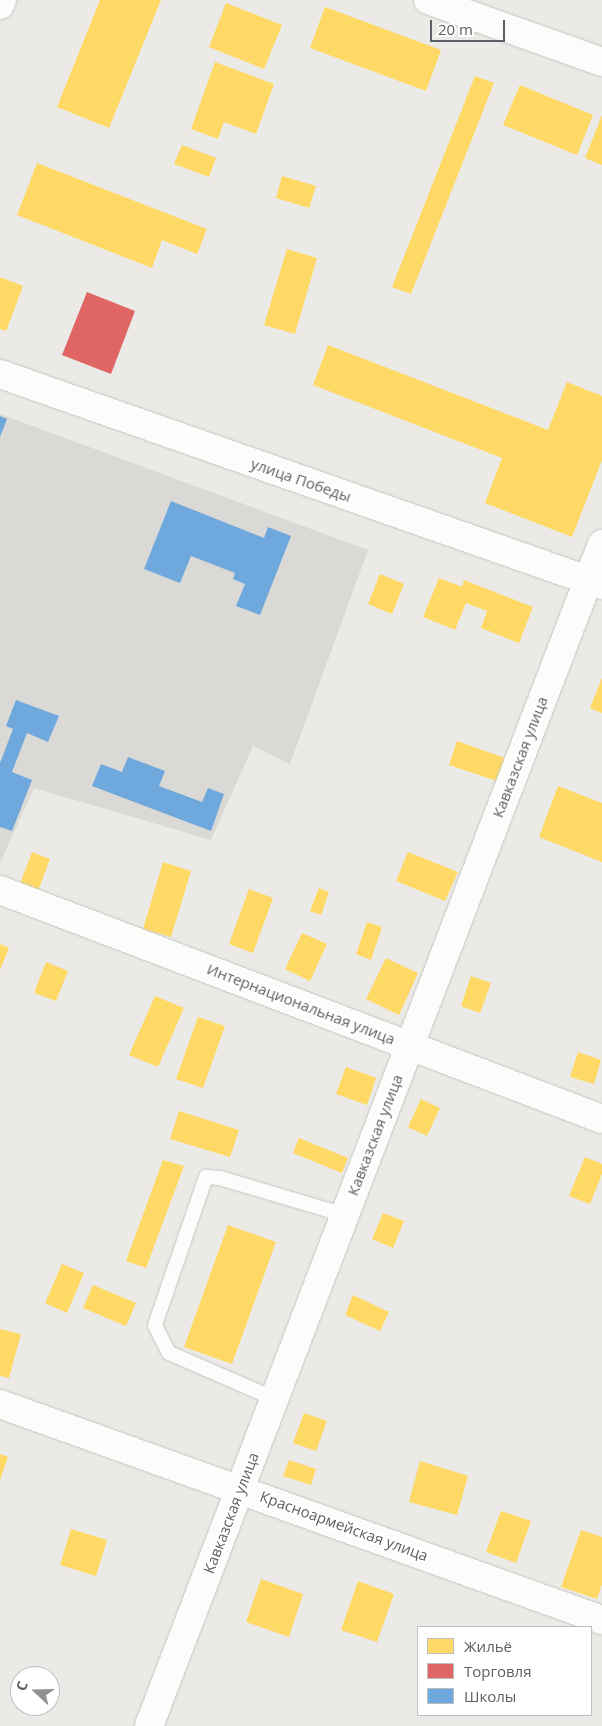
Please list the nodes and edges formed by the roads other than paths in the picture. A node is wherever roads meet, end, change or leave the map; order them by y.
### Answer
1 (2, 0) edge
2 (428, 0) edge
3 (0, 4) edge
4 (602, 62) edge
5 (0, 374) edge
6 (602, 544) edge
7 (595, 583) edge
8 (0, 890) edge
9 (409, 1046) junction
10 (602, 1119) edge
11 (345, 1215) junction
12 (275, 1399) junction
13 (0, 1404) edge
14 (241, 1488) junction
15 (602, 1620) edge
16 (149, 1726) edge

1 - 3 street
2 - 4 street
5 - 7 street, улица Победы
6 - 7 street, Кавказская улица
7 - 9 street, Кавказская улица
8 - 9 street, Интернациональная улица
9 - 10 street, Интернациональная улица
9 - 11 street, Кавказская улица
11 - 12 street, Кавказская улица
11 - 12 lane
12 - 14 street, Кавказская улица
13 - 14 street, Красноармейская улица
14 - 15 street, Красноармейская улица
14 - 16 street, Кавказская улица

